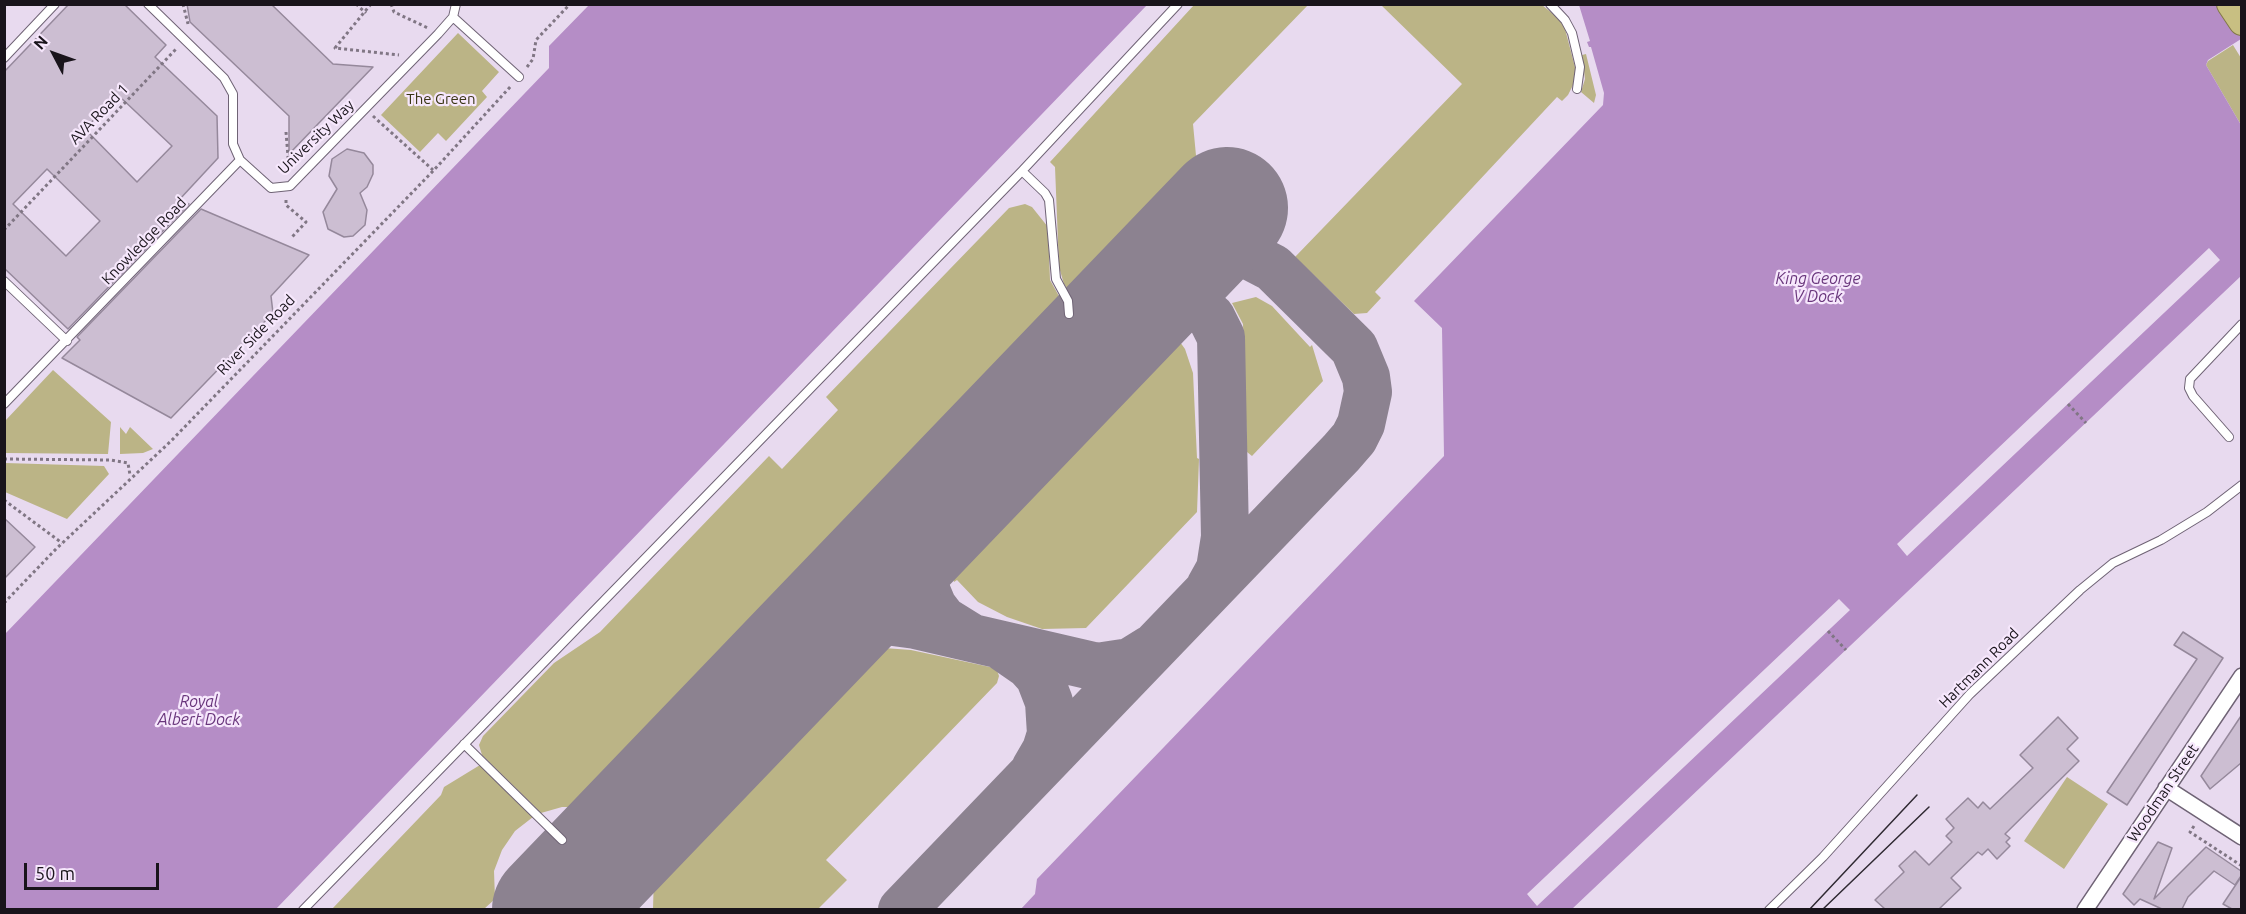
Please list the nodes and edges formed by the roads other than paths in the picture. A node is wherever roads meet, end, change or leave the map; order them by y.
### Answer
1 (55, 4) edge
2 (148, 4) edge
3 (456, 4) edge
4 (1178, 4) edge
5 (1550, 4) edge
6 (2230, 4) edge
7 (453, 17) junction
8 (2241, 22) edge
9 (4, 58) edge
10 (519, 77) road end
11 (1577, 89) dead end
12 (240, 160) junction
13 (1022, 171) junction
14 (4, 281) edge
15 (1069, 314) dead end
16 (2241, 324) edge
17 (67, 340) junction
18 (4, 404) edge
19 (2229, 437) dead end
20 (2241, 485) edge
21 (2241, 676) edge
22 (464, 744) junction
23 (2166, 788) junction
24 (2241, 837) edge
25 (562, 840) dead end
26 (2093, 907) edge
27 (303, 909) edge
28 (1769, 909) edge

1 - 9 lane
2 - 12 lane
3 - 7 lane, University Way
4 - 13 lane
5 - 11 lane
6 - 8 highway
7 - 10 lane
7 - 12 lane, University Way
12 - 17 lane, Knowledge Road
13 - 15 lane
13 - 22 lane
14 - 17 lane
16 - 19 lane
17 - 18 lane, Knowledge Road
20 - 28 lane, Hartmann Road
21 - 23 street, Woodman Street
22 - 25 lane
22 - 27 lane
23 - 24 street
23 - 26 street, Woodman Street

